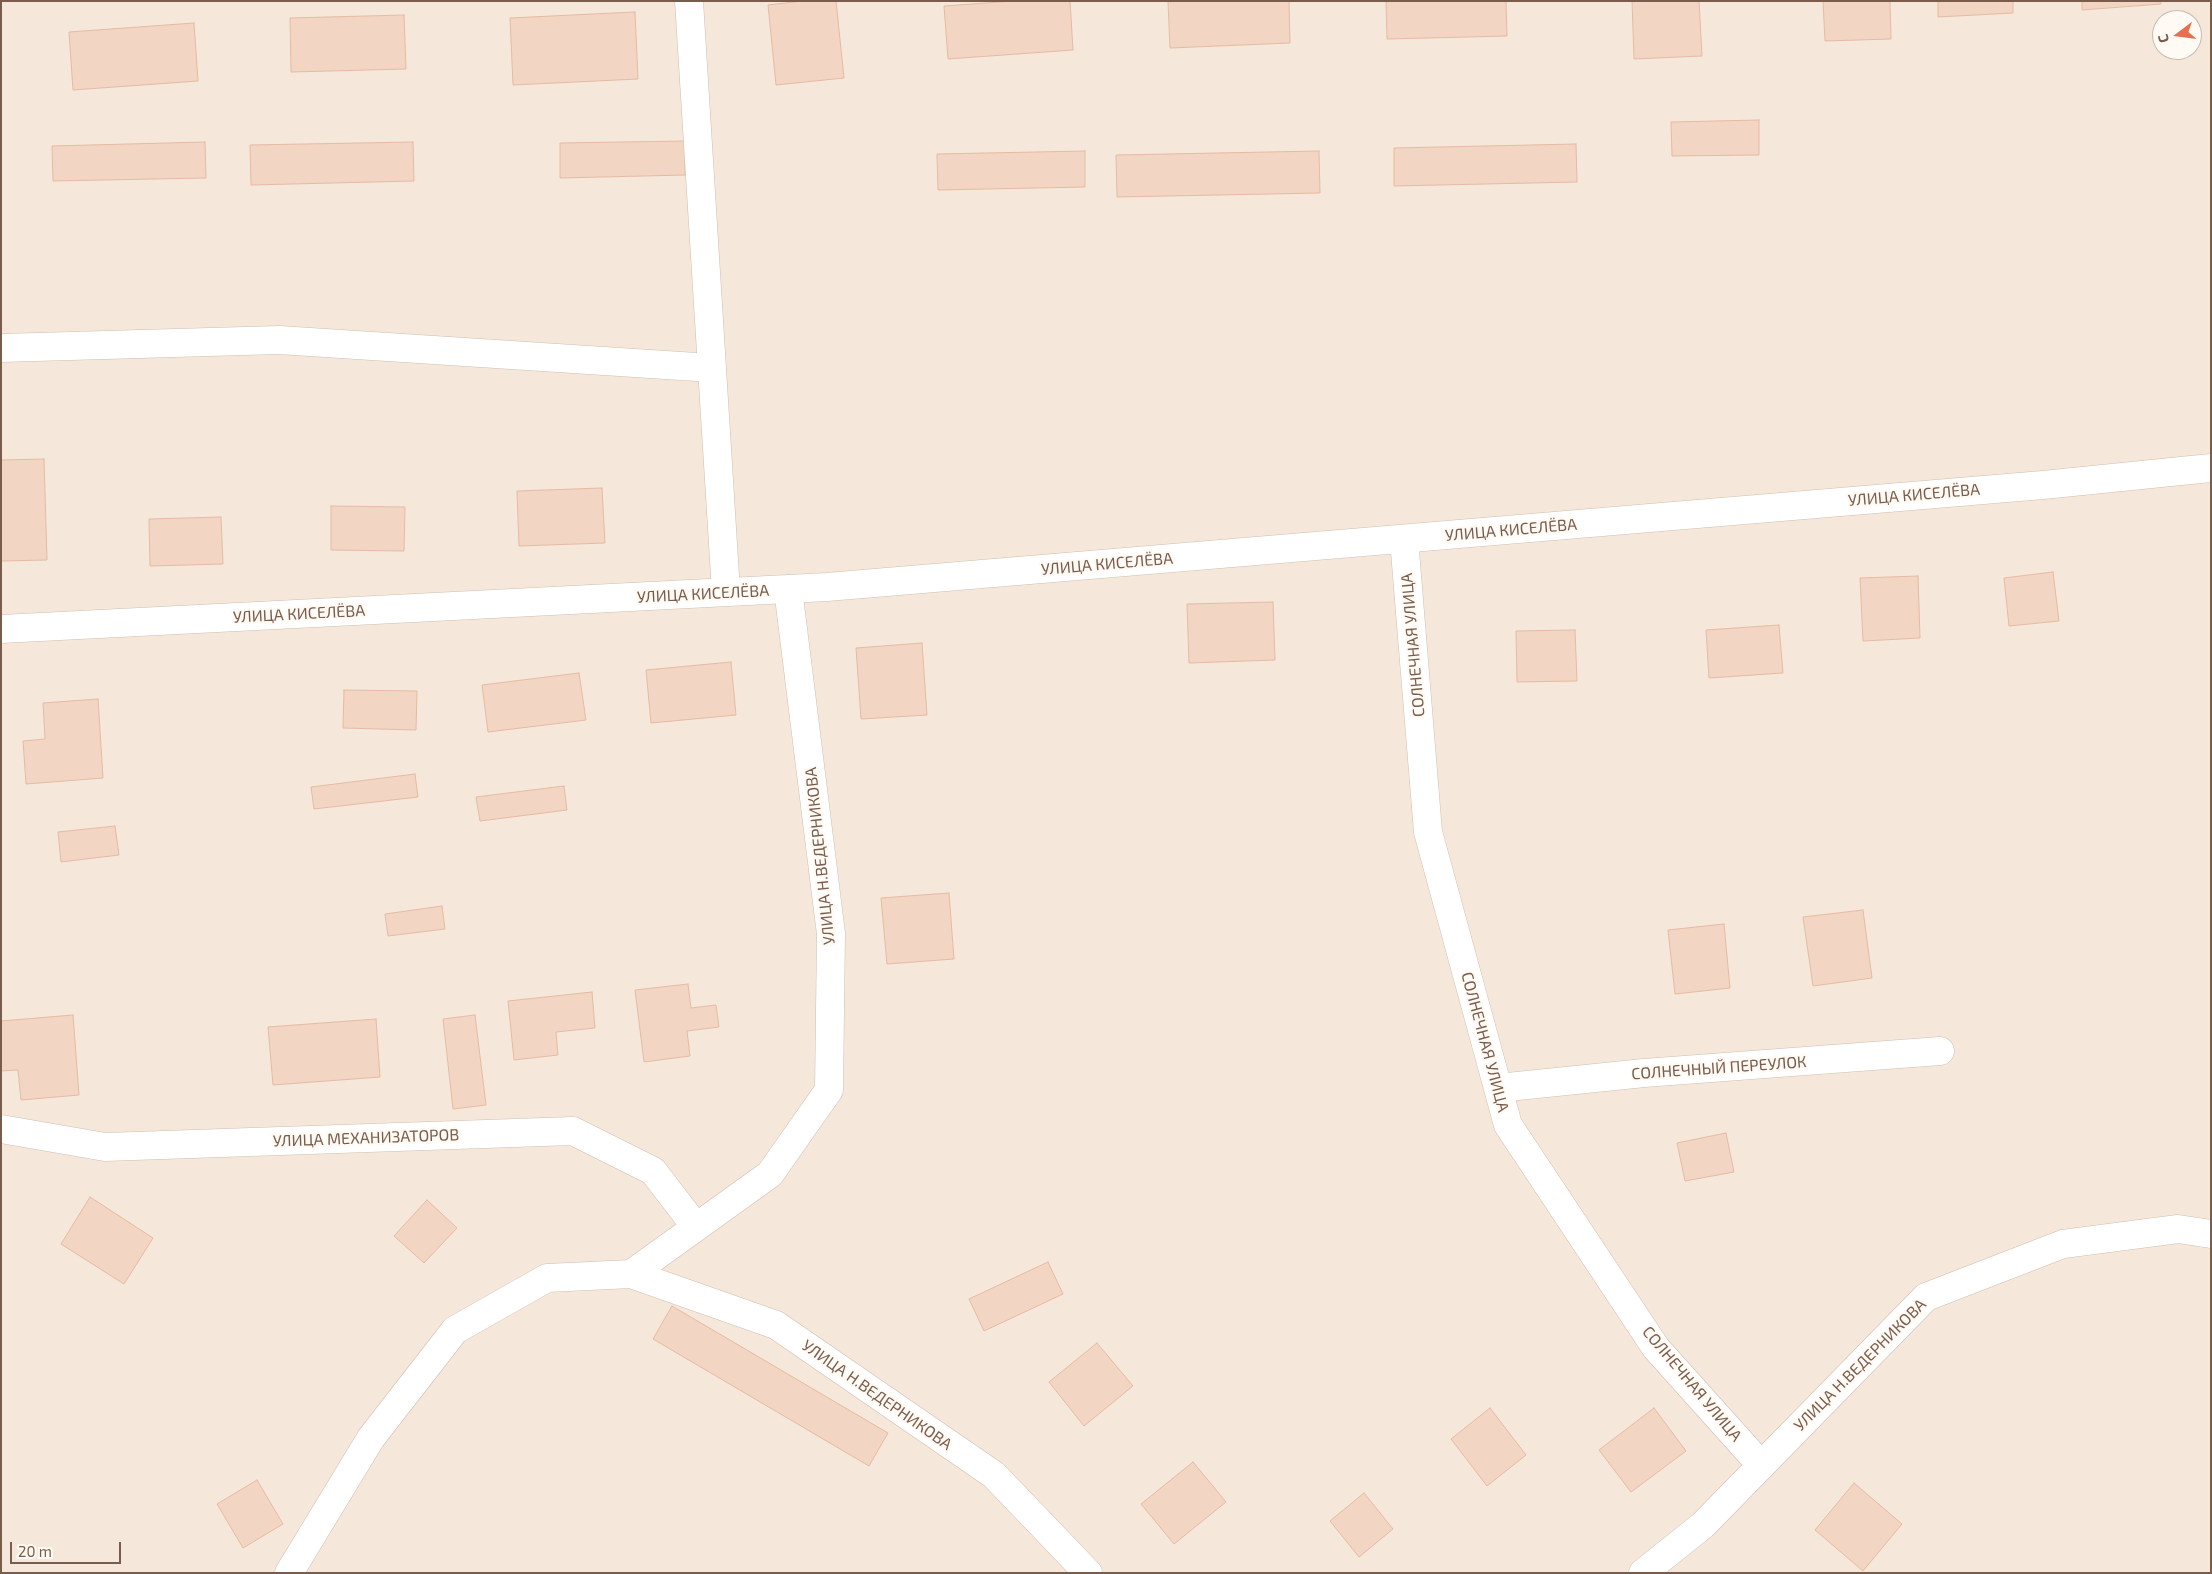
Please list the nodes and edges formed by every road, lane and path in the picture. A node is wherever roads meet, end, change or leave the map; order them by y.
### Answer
1 (689, 1) edge
2 (1, 348) edge
3 (712, 368) junction
4 (2211, 468) edge
5 (1404, 539) junction
6 (788, 589) junction
7 (726, 592) junction
8 (1, 629) edge
9 (1940, 1051) dead end
10 (1498, 1088) junction
11 (1, 1129) edge
12 (696, 1227) junction
13 (2211, 1234) edge
14 (631, 1274) junction
15 (1761, 1465) junction
16 (289, 1573) edge
17 (1088, 1573) edge
18 (1643, 1573) edge

1 - 3 street
2 - 3 street
3 - 7 street
4 - 5 street, УЛИЦА КИСЕЛЁВА
5 - 6 street, УЛИЦА КИСЕЛЁВА
5 - 10 street, СОЛНЕЧНАЯ УЛИЦА
6 - 7 street, УЛИЦА КИСЕЛЁВА
6 - 12 street, УЛИЦА Н.ВЕДЕРНИКОВА
7 - 8 street, УЛИЦА КИСЕЛЁВА
9 - 10 street, СОЛНЕЧНЫЙ ПЕРЕУЛОК
10 - 15 street, СОЛНЕЧНАЯ УЛИЦА
11 - 12 street, УЛИЦА МЕХАНИЗАТОРОВ
12 - 14 street, УЛИЦА Н.ВЕДЕРНИКОВА
13 - 15 street, УЛИЦА Н.ВЕДЕРНИКОВА
14 - 16 street, УЛИЦА Н.ВЕДЕРНИКОВА
14 - 17 street, УЛИЦА Н.ВЕДЕРНИКОВА
15 - 18 street, УЛИЦА Н.ВЕДЕРНИКОВА

